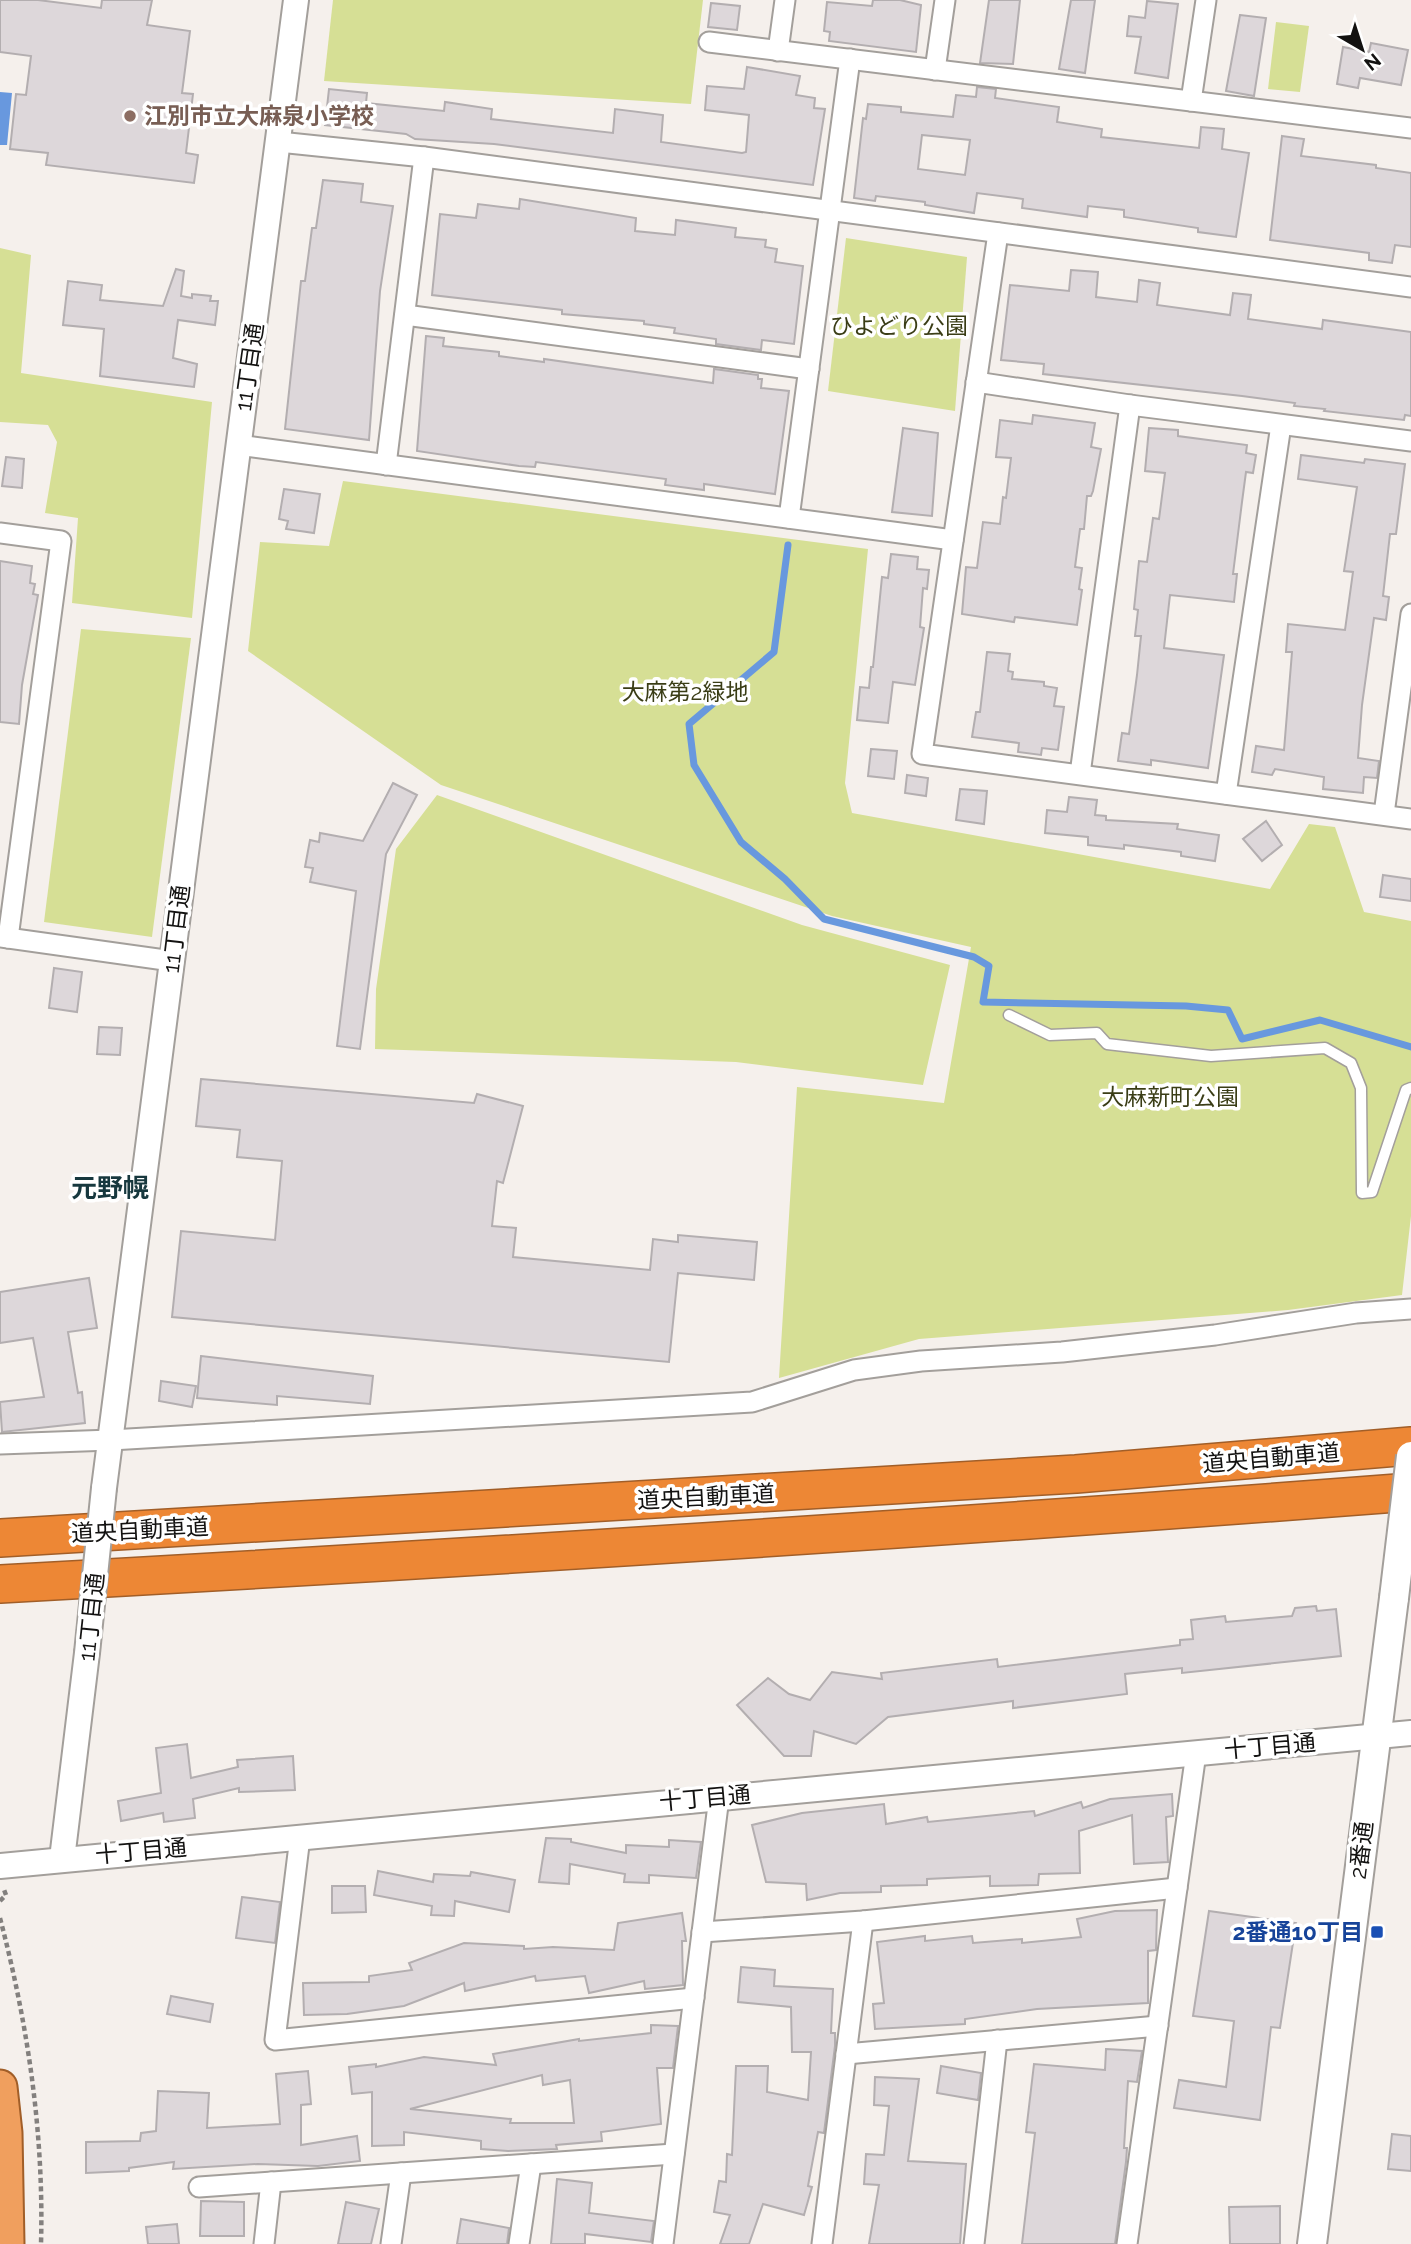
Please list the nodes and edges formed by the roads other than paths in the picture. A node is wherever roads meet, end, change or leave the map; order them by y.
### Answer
1 (296, 0) edge
2 (785, 0) edge
3 (945, 0) edge
4 (1206, 0) edge
5 (709, 42) dead end
6 (778, 51) junction
7 (850, 59) junction
8 (936, 70) junction
9 (1191, 101) junction
10 (1411, 128) edge
11 (279, 142) junction
12 (424, 158) junction
13 (830, 211) junction
14 (998, 233) junction
15 (1411, 287) edge
16 (405, 315) junction
17 (809, 369) junction
18 (976, 382) junction
19 (1130, 405) junction
20 (1281, 425) junction
21 (1411, 441) edge
22 (238, 446) junction
23 (386, 465) junction
24 (789, 518) junction
25 (0, 533) edge
26 (953, 540) junction
27 (1411, 614) edge
28 (1080, 774) junction
29 (1226, 794) junction
30 (1384, 814) junction
31 (1411, 819) edge
32 (4, 938) edge
33 (172, 961) junction
34 (1009, 1015) dead end
35 (1411, 1088) edge
36 (1411, 1309) edge
37 (111, 1440) junction
38 (0, 1444) edge
39 (1411, 1446) edge
40 (1411, 1456) edge
41 (1411, 1492) edge
42 (0, 1538) edge
43 (0, 1584) edge
44 (1411, 1733) edge
45 (1375, 1736) junction
46 (1196, 1753) junction
47 (719, 1797) junction
48 (300, 1836) junction
49 (62, 1859) junction
50 (0, 1866) edge
51 (1177, 1888) junction
52 (863, 1921) junction
53 (702, 1932) junction
54 (694, 1998) junction
55 (1158, 2026) junction
56 (997, 2040) junction
57 (846, 2054) junction
58 (0, 2087) edge
59 (674, 2154) junction
60 (531, 2164) junction
61 (401, 2173) junction
62 (271, 2182) junction
63 (199, 2187) dead end
64 (7, 2244) edge
65 (264, 2244) edge
66 (391, 2244) edge
67 (520, 2244) edge
68 (663, 2244) edge
69 (822, 2244) edge
70 (974, 2244) edge
71 (1127, 2244) edge
72 (1312, 2244) edge

1 - 11 street, 11丁目通
2 - 6 street
3 - 8 street
4 - 9 street
5 - 6 street
6 - 7 street
7 - 8 street
7 - 13 street
8 - 9 street
9 - 10 street
11 - 12 street
11 - 22 street, 11丁目通
12 - 13 street
12 - 16 street
13 - 14 street
13 - 17 street
14 - 15 street
14 - 18 street
16 - 17 street
16 - 23 street
17 - 24 street
18 - 19 street
18 - 26 street
19 - 20 street
19 - 28 street
20 - 21 street
20 - 29 street
22 - 23 street
22 - 33 street, 11丁目通
23 - 24 street
24 - 26 street
25 - 32 street
26 - 28 street
27 - 30 street
28 - 29 street
29 - 30 street
30 - 31 street
32 - 33 street
33 - 37 street, 11丁目通
34 - 35 lane
36 - 37 street
37 - 38 street
37 - 49 street, 11丁目通, bridge
39 - 42 highway, 道央自動車道
40 - 45 main road, 2番通, bridge
41 - 43 highway, 道央自動車道
44 - 45 street, 十丁目通
45 - 46 street, 十丁目通
45 - 72 main road, 2番通
46 - 47 street, 十丁目通
46 - 51 street
47 - 48 street, 十丁目通
47 - 53 street
48 - 49 street, 十丁目通
48 - 54 street
49 - 50 street, 十丁目通
51 - 52 street
51 - 55 street
52 - 53 street
52 - 57 street
53 - 54 street
54 - 59 street
55 - 56 street
55 - 71 street
56 - 57 street
56 - 70 street
57 - 69 street
58 - 64 highway
59 - 60 street
59 - 68 street
60 - 61 street
60 - 67 street
61 - 62 street
61 - 66 street
62 - 63 street
62 - 65 street

